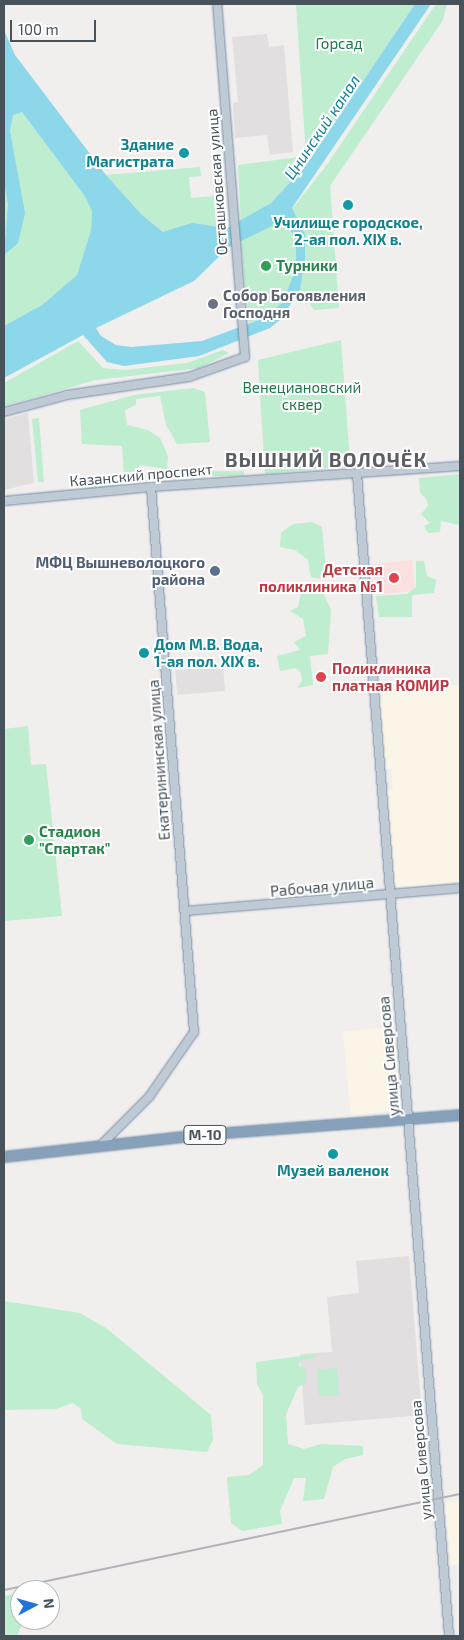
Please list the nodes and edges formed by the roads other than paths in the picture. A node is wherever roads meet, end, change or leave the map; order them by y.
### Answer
1 (217, 4) edge
2 (4, 412) edge
3 (460, 466) edge
4 (356, 474) junction
5 (151, 487) junction
6 (4, 501) edge
7 (460, 888) edge
8 (390, 895) junction
9 (186, 911) junction
10 (460, 1115) edge
11 (408, 1119) junction
12 (101, 1145) junction
13 (4, 1157) edge
14 (449, 1636) edge

1 - 2 street, Осташковская улица
3 - 4 street, Казанский проспект
4 - 5 street, Казанский проспект
4 - 8 street, улица Сиверсова
5 - 6 street, Казанский проспект
5 - 9 street, Екатерининская улица
7 - 8 street, Рабочая улица
8 - 9 street, Рабочая улица
8 - 11 street, улица Сиверсова
9 - 12 street, Екатерининская улица
10 - 11 highway, М-10
11 - 12 highway, М-10
11 - 14 street, улица Сиверсова
12 - 13 highway, М-10

